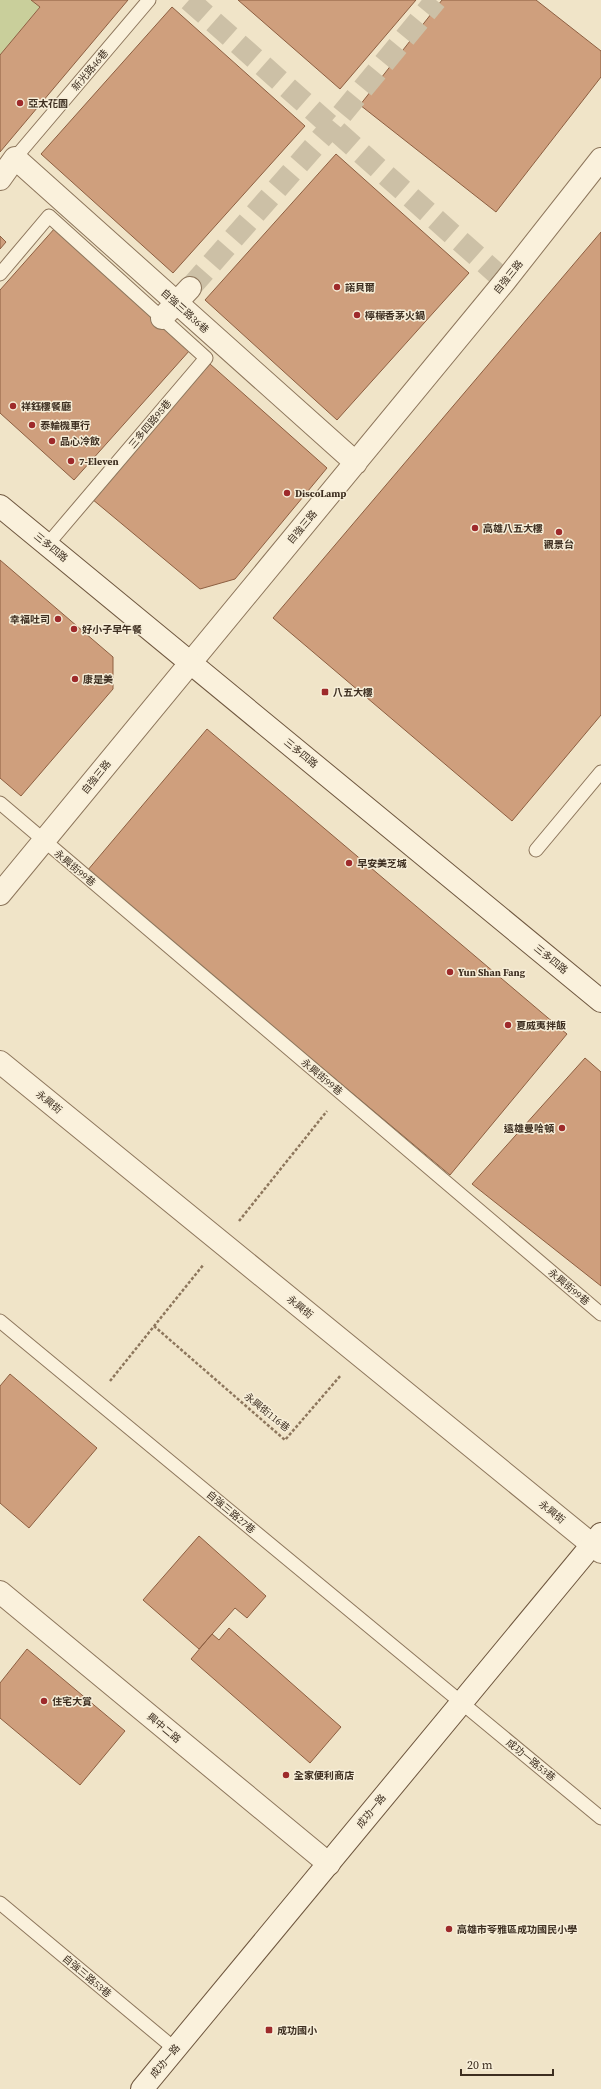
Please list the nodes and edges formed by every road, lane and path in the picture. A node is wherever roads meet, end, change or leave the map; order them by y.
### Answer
1 (149, 0) edge
2 (15, 158) junction
3 (601, 158) edge
4 (0, 179) edge
5 (0, 274) edge
6 (183, 295) junction
7 (162, 318) junction
8 (356, 463) junction
9 (0, 506) edge
10 (47, 544) junction
11 (188, 663) junction
12 (601, 772) edge
13 (0, 803) edge
14 (44, 841) junction
15 (536, 850) dead end
16 (0, 894) edge
17 (601, 1001) edge
18 (0, 1062) edge
19 (601, 1314) edge
20 (0, 1321) edge
21 (154, 1326) dead end
22 (358, 1354) junction
23 (598, 1543) edge
24 (0, 1592) edge
25 (461, 1702) junction
26 (601, 1818) edge
27 (329, 1864) junction
28 (0, 1903) edge
29 (175, 2049) junction
30 (142, 2089) edge

1 - 2 lane, 新光路46巷
2 - 4 street
2 - 6 street, 自強三路36巷
3 - 8 street, 自強三路
5 - 7 lane
6 - 7 street
6 - 8 street, 自強三路36巷
7 - 10 lane, 三多四路95巷
8 - 11 street, 自強三路
9 - 10 street, 三多四路
10 - 11 street, 三多四路
11 - 14 street, 自強三路
11 - 17 street, 三多四路
12 - 15 lane
13 - 14 lane, 永興街99巷
14 - 16 street, 自強三路
14 - 19 lane, 永興街99巷
18 - 22 street, 永興街
20 - 25 lane, 自強三路27巷
21 - 22 path, 永興街116巷
22 - 23 street, 永興街
23 - 25 street, 成功一路
24 - 27 street, 興中二路
25 - 26 lane, 成功一路53巷
25 - 27 street, 成功一路
27 - 29 street, 成功一路
28 - 29 lane, 自強三路53巷
29 - 30 street, 成功一路

